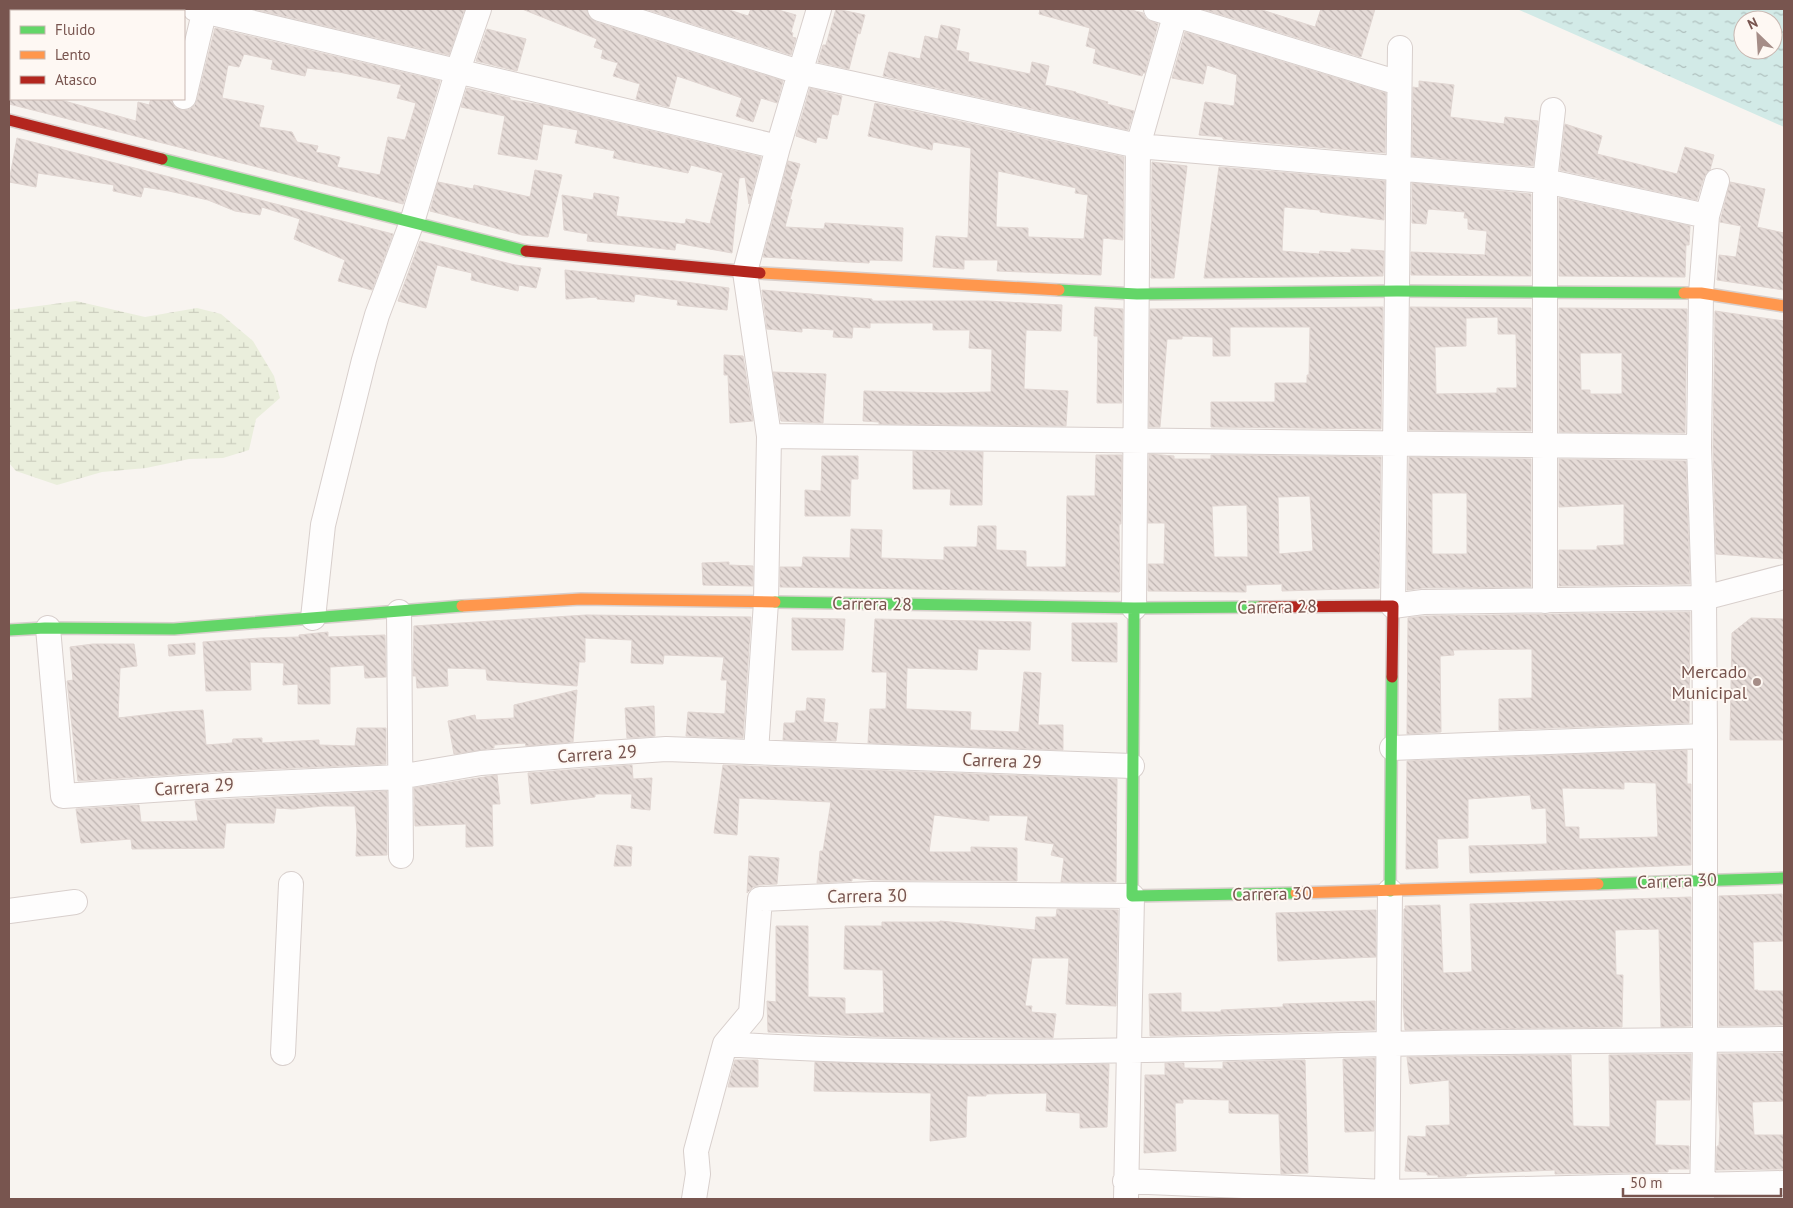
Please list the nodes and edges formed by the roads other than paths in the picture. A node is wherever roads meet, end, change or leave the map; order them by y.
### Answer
1 (479, 9) edge
2 (600, 9) edge
3 (819, 9) edge
4 (202, 10) edge
5 (1169, 11) edge
6 (1400, 48) dead end
7 (458, 70) junction
8 (800, 72) junction
9 (1399, 83) junction
10 (185, 88) edge
11 (1553, 110) dead end
12 (9, 120) edge
13 (1138, 146) junction
14 (778, 147) junction
15 (1398, 169) junction
16 (1545, 181) junction
17 (1718, 181) dead end
18 (1707, 216) junction
19 (412, 222) junction
20 (745, 272) junction
21 (1397, 291) junction
22 (1545, 292) junction
23 (1701, 293) junction
24 (1137, 294) junction
25 (1784, 306) edge
26 (769, 436) junction
27 (1136, 440) junction
28 (1395, 444) junction
29 (1545, 446) junction
30 (1699, 447) junction
31 (1784, 577) edge
32 (1704, 598) junction
33 (1545, 601) junction
34 (766, 602) junction
35 (1394, 606) junction
36 (1134, 608) junction
37 (399, 612) junction
38 (313, 618) junction
39 (48, 628) junction
40 (9, 630) edge
41 (1705, 736) junction
42 (1392, 748) junction
43 (756, 752) junction
44 (1132, 766) junction
45 (399, 776) junction
46 (401, 856) dead end
47 (1784, 878) edge
48 (1705, 880) junction
49 (291, 884) dead end
50 (1390, 892) junction
51 (1132, 896) junction
52 (75, 902) dead end
53 (9, 911) edge
54 (1784, 1038) edge
55 (1705, 1040) junction
56 (724, 1044) junction
57 (1389, 1044) junction
58 (1130, 1051) junction
59 (283, 1053) dead end
60 (1784, 1183) edge
61 (1125, 1190) edge
62 (1702, 1192) edge
63 (1387, 1195) edge
64 (694, 1199) edge

1 - 7 street
2 - 8 street
3 - 8 street
4 - 7 street
4 - 10 street
5 - 9 street
5 - 13 street
6 - 9 street
7 - 14 street
7 - 19 street
8 - 13 street
8 - 14 street
9 - 15 street
11 - 16 street
12 - 19 main road
13 - 15 street
13 - 24 street
14 - 20 street
15 - 16 street
15 - 21 street
16 - 18 street
16 - 22 street
17 - 18 street
18 - 23 street
19 - 20 main road
19 - 38 street
20 - 24 main road
20 - 26 street
21 - 22 main road
21 - 24 main road
21 - 28 street
22 - 23 main road
22 - 29 street
23 - 25 main road
23 - 30 street
24 - 27 street
26 - 27 street
26 - 34 street
27 - 28 street
27 - 36 street
28 - 29 street
28 - 35 street
29 - 30 street
29 - 33 street
30 - 32 street
31 - 32 street, Carrera 28
32 - 33 street, Carrera 28
32 - 41 street
33 - 35 street, Carrera 28
34 - 36 main road, Carrera 28
34 - 37 main road, Carrera 28
34 - 43 street
35 - 36 main road, Carrera 28
35 - 42 main road
36 - 44 main road
37 - 38 main road, Carrera 28
37 - 45 street
38 - 39 main road, Carrera 28
39 - 40 main road, Carrera 28
39 - 45 street, Carrera 29
41 - 42 street
41 - 48 street
42 - 50 main road
43 - 44 street, Carrera 29
43 - 45 street, Carrera 29
44 - 51 main road
45 - 46 street
47 - 48 main road, Carrera 30
48 - 50 main road, Carrera 30
48 - 55 street
49 - 59 street
50 - 51 main road, Carrera 30
50 - 57 street
51 - 56 street, Carrera 30
51 - 58 street
52 - 53 street
54 - 55 street
55 - 57 street
55 - 62 street
56 - 58 street
56 - 64 street
57 - 58 street
57 - 63 street
58 - 61 street
60 - 62 street
61 - 63 street
62 - 63 street

